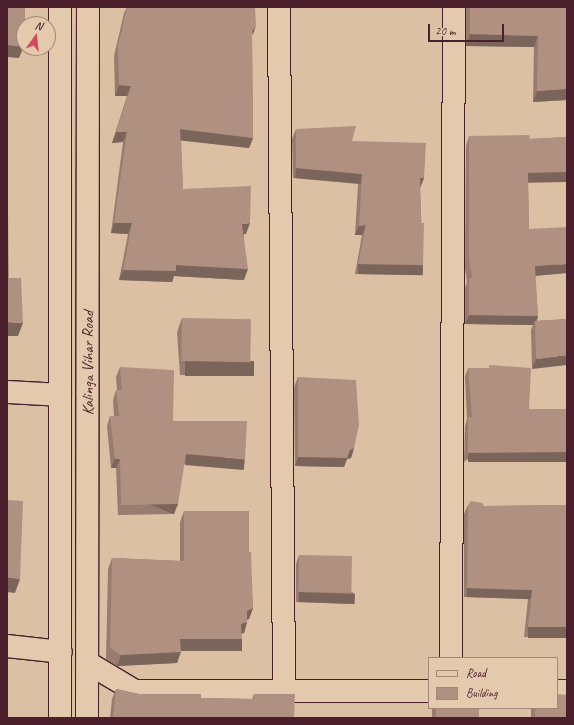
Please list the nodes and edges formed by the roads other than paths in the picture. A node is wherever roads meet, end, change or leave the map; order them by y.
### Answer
1 (60, 7) edge
2 (88, 7) edge
3 (279, 7) edge
4 (454, 7) edge
5 (7, 392) edge
6 (60, 395) junction
7 (88, 631) junction
8 (61, 642) junction
9 (7, 646) edge
10 (451, 657) edge
11 (88, 663) junction
12 (61, 687) junction
13 (88, 690) junction
14 (284, 691) junction
15 (428, 691) edge
16 (60, 718) edge
17 (88, 718) edge

1 - 6 street, Kalinga Vihar Road
2 - 7 street, Kalinga Vihar Road
3 - 14 street
4 - 10 street
5 - 6 street
6 - 8 street, Kalinga Vihar Road
7 - 8 street
7 - 11 street, Kalinga Vihar Road
8 - 9 street
8 - 12 street, Kalinga Vihar Road
11 - 13 street, Kalinga Vihar Road
11 - 14 street
12 - 13 street
12 - 16 street, Kalinga Vihar Road
13 - 17 street, Kalinga Vihar Road
14 - 15 street

